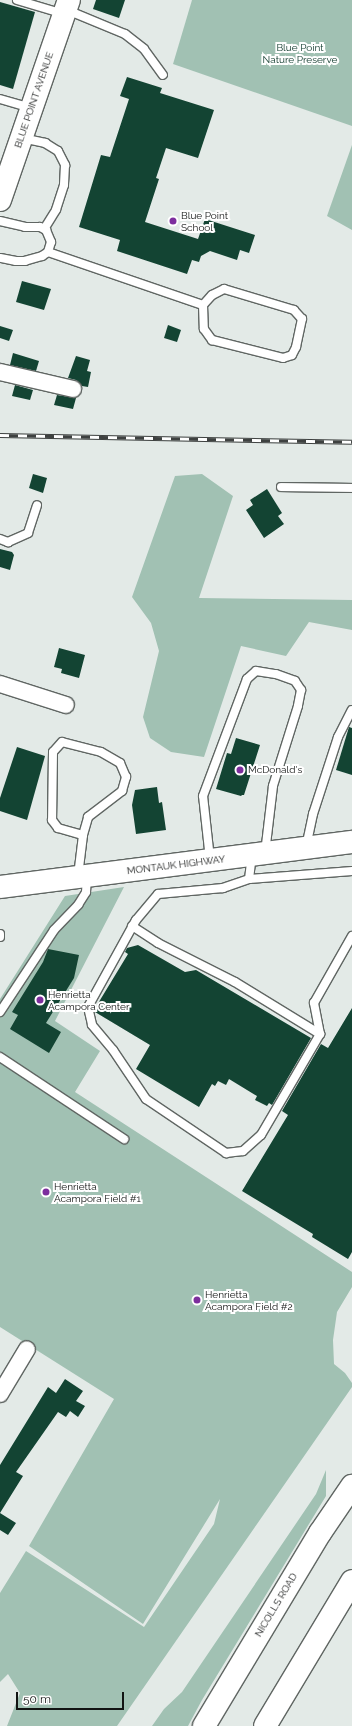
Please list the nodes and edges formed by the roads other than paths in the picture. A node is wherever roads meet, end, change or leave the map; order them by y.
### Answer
1 (17, 0) edge
2 (66, 8) edge
3 (163, 75) dead end
4 (0, 99) edge
5 (32, 108) junction
6 (22, 138) junction
7 (1, 192) edge
8 (0, 221) edge
9 (44, 228) junction
10 (48, 252) junction
11 (0, 258) edge
12 (203, 305) junction
13 (0, 372) edge
14 (73, 389) dead end
15 (281, 487) dead end
16 (352, 488) edge
17 (37, 505) dead end
18 (0, 538) edge
19 (0, 684) edge
20 (66, 705) dead end
21 (352, 710) edge
22 (82, 835) junction
23 (352, 842) edge
24 (306, 848) junction
25 (258, 854) junction
26 (210, 860) junction
27 (352, 871) edge
28 (83, 876) junction
29 (249, 879) junction
30 (0, 887) edge
31 (132, 926) junction
32 (0, 934) edge
33 (352, 936) edge
34 (0, 937) edge
35 (0, 1012) edge
36 (320, 1034) junction
37 (0, 1057) edge
38 (124, 1139) dead end
39 (28, 1349) dead end
40 (0, 1394) edge
41 (352, 1486) edge
42 (352, 1581) edge
43 (204, 1726) edge
44 (265, 1726) edge

1 - 2 lane
2 - 3 lane
2 - 5 main road, BLUE POINT AVENUE
4 - 5 lane
5 - 6 main road, BLUE POINT AVENUE
6 - 7 main road, BLUE POINT AVENUE
6 - 9 lane
8 - 9 lane
9 - 10 lane
10 - 11 lane
10 - 12 lane
12 - 12 lane
13 - 14 street
15 - 16 lane
17 - 18 lane
19 - 20 street
21 - 24 lane
22 - 22 lane
22 - 28 lane
23 - 24 main road, MONTAUK HIGHWAY
24 - 25 main road, MONTAUK HIGHWAY
25 - 26 main road, MONTAUK HIGHWAY
25 - 26 lane
25 - 29 lane
26 - 28 main road, MONTAUK HIGHWAY
27 - 29 lane
28 - 30 main road, MONTAUK HIGHWAY
28 - 35 lane
29 - 31 lane
31 - 36 lane
31 - 36 lane
32 - 34 lane
33 - 36 lane
37 - 38 lane
39 - 40 street
41 - 43 main road, NICOLLS ROAD
42 - 44 main road

